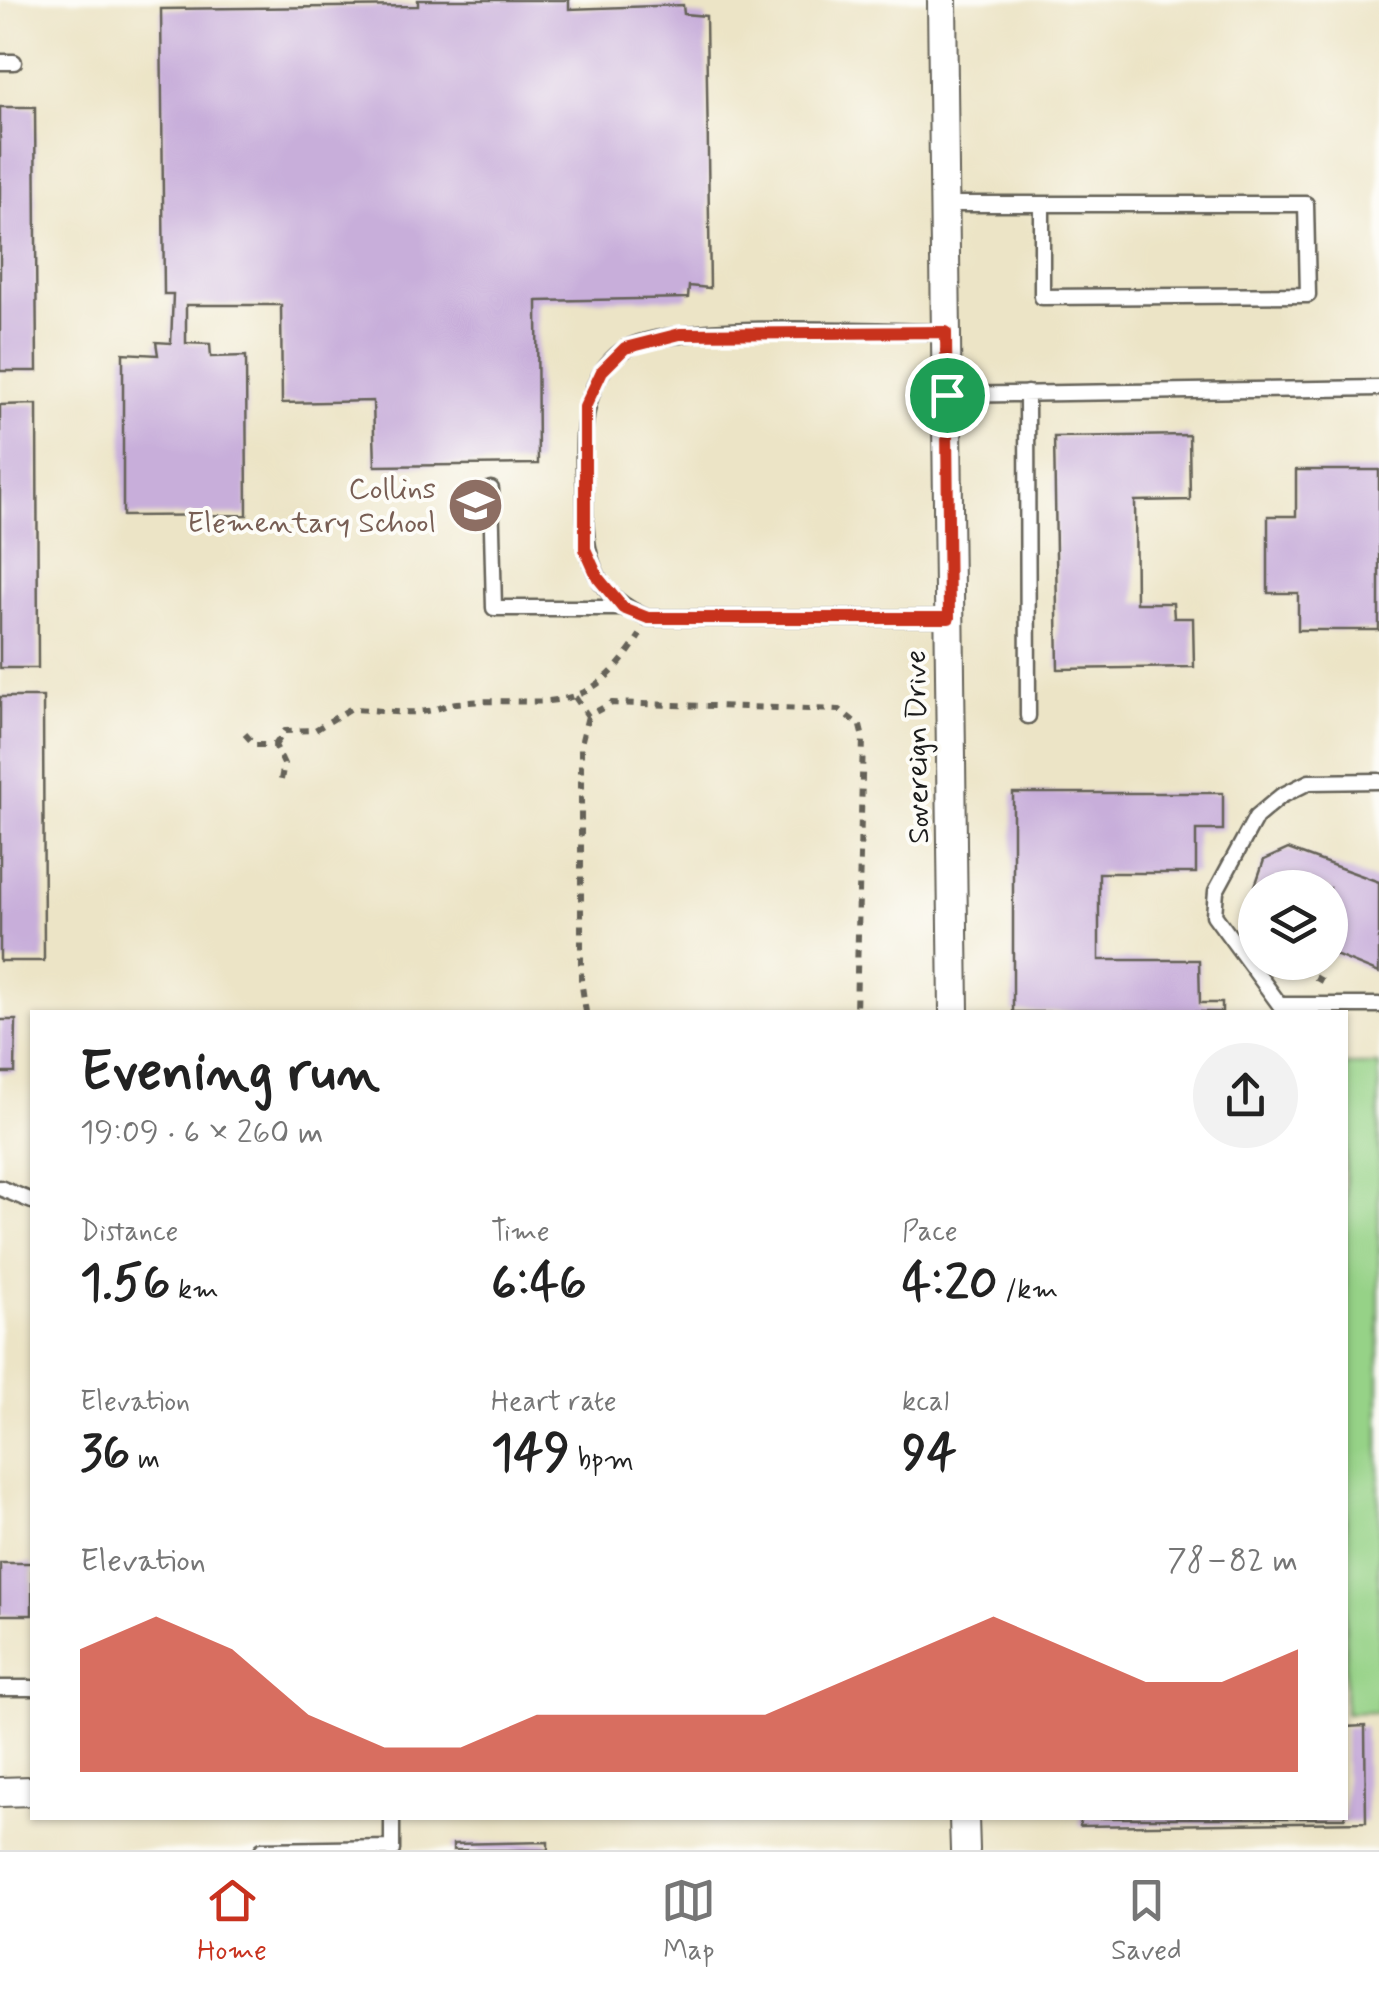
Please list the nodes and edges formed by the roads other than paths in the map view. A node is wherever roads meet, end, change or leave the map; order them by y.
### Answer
1 (942, 0) edge
2 (945, 204) junction
3 (1042, 204) junction
4 (946, 332) junction
5 (1379, 388) edge
6 (1027, 393) junction
7 (947, 395) junction
8 (491, 489) dead end
9 (623, 608) junction
10 (949, 618) junction
11 (1028, 716) dead end
12 (1379, 781) edge
13 (1379, 1005) edge
14 (954, 1010) edge
15 (0, 1188) edge
16 (30, 1200) edge
17 (0, 1688) edge
18 (30, 1688) edge
19 (30, 1791) edge
20 (0, 1792) edge
21 (392, 1820) edge
22 (964, 1820) edge
23 (392, 1849) edge
24 (262, 1850) edge
25 (965, 1850) edge

1 - 2 street, Sovereign Drive
2 - 3 lane
2 - 4 street, Sovereign Drive
3 - 3 lane
4 - 7 street, Sovereign Drive
4 - 9 lane
5 - 6 lane
6 - 7 lane
6 - 11 lane
7 - 10 street, Sovereign Drive
8 - 9 lane
9 - 10 lane
10 - 14 street, Sovereign Drive
12 - 13 lane
15 - 16 lane
17 - 18 lane
19 - 20 street
21 - 23 lane
22 - 25 street
23 - 24 lane

